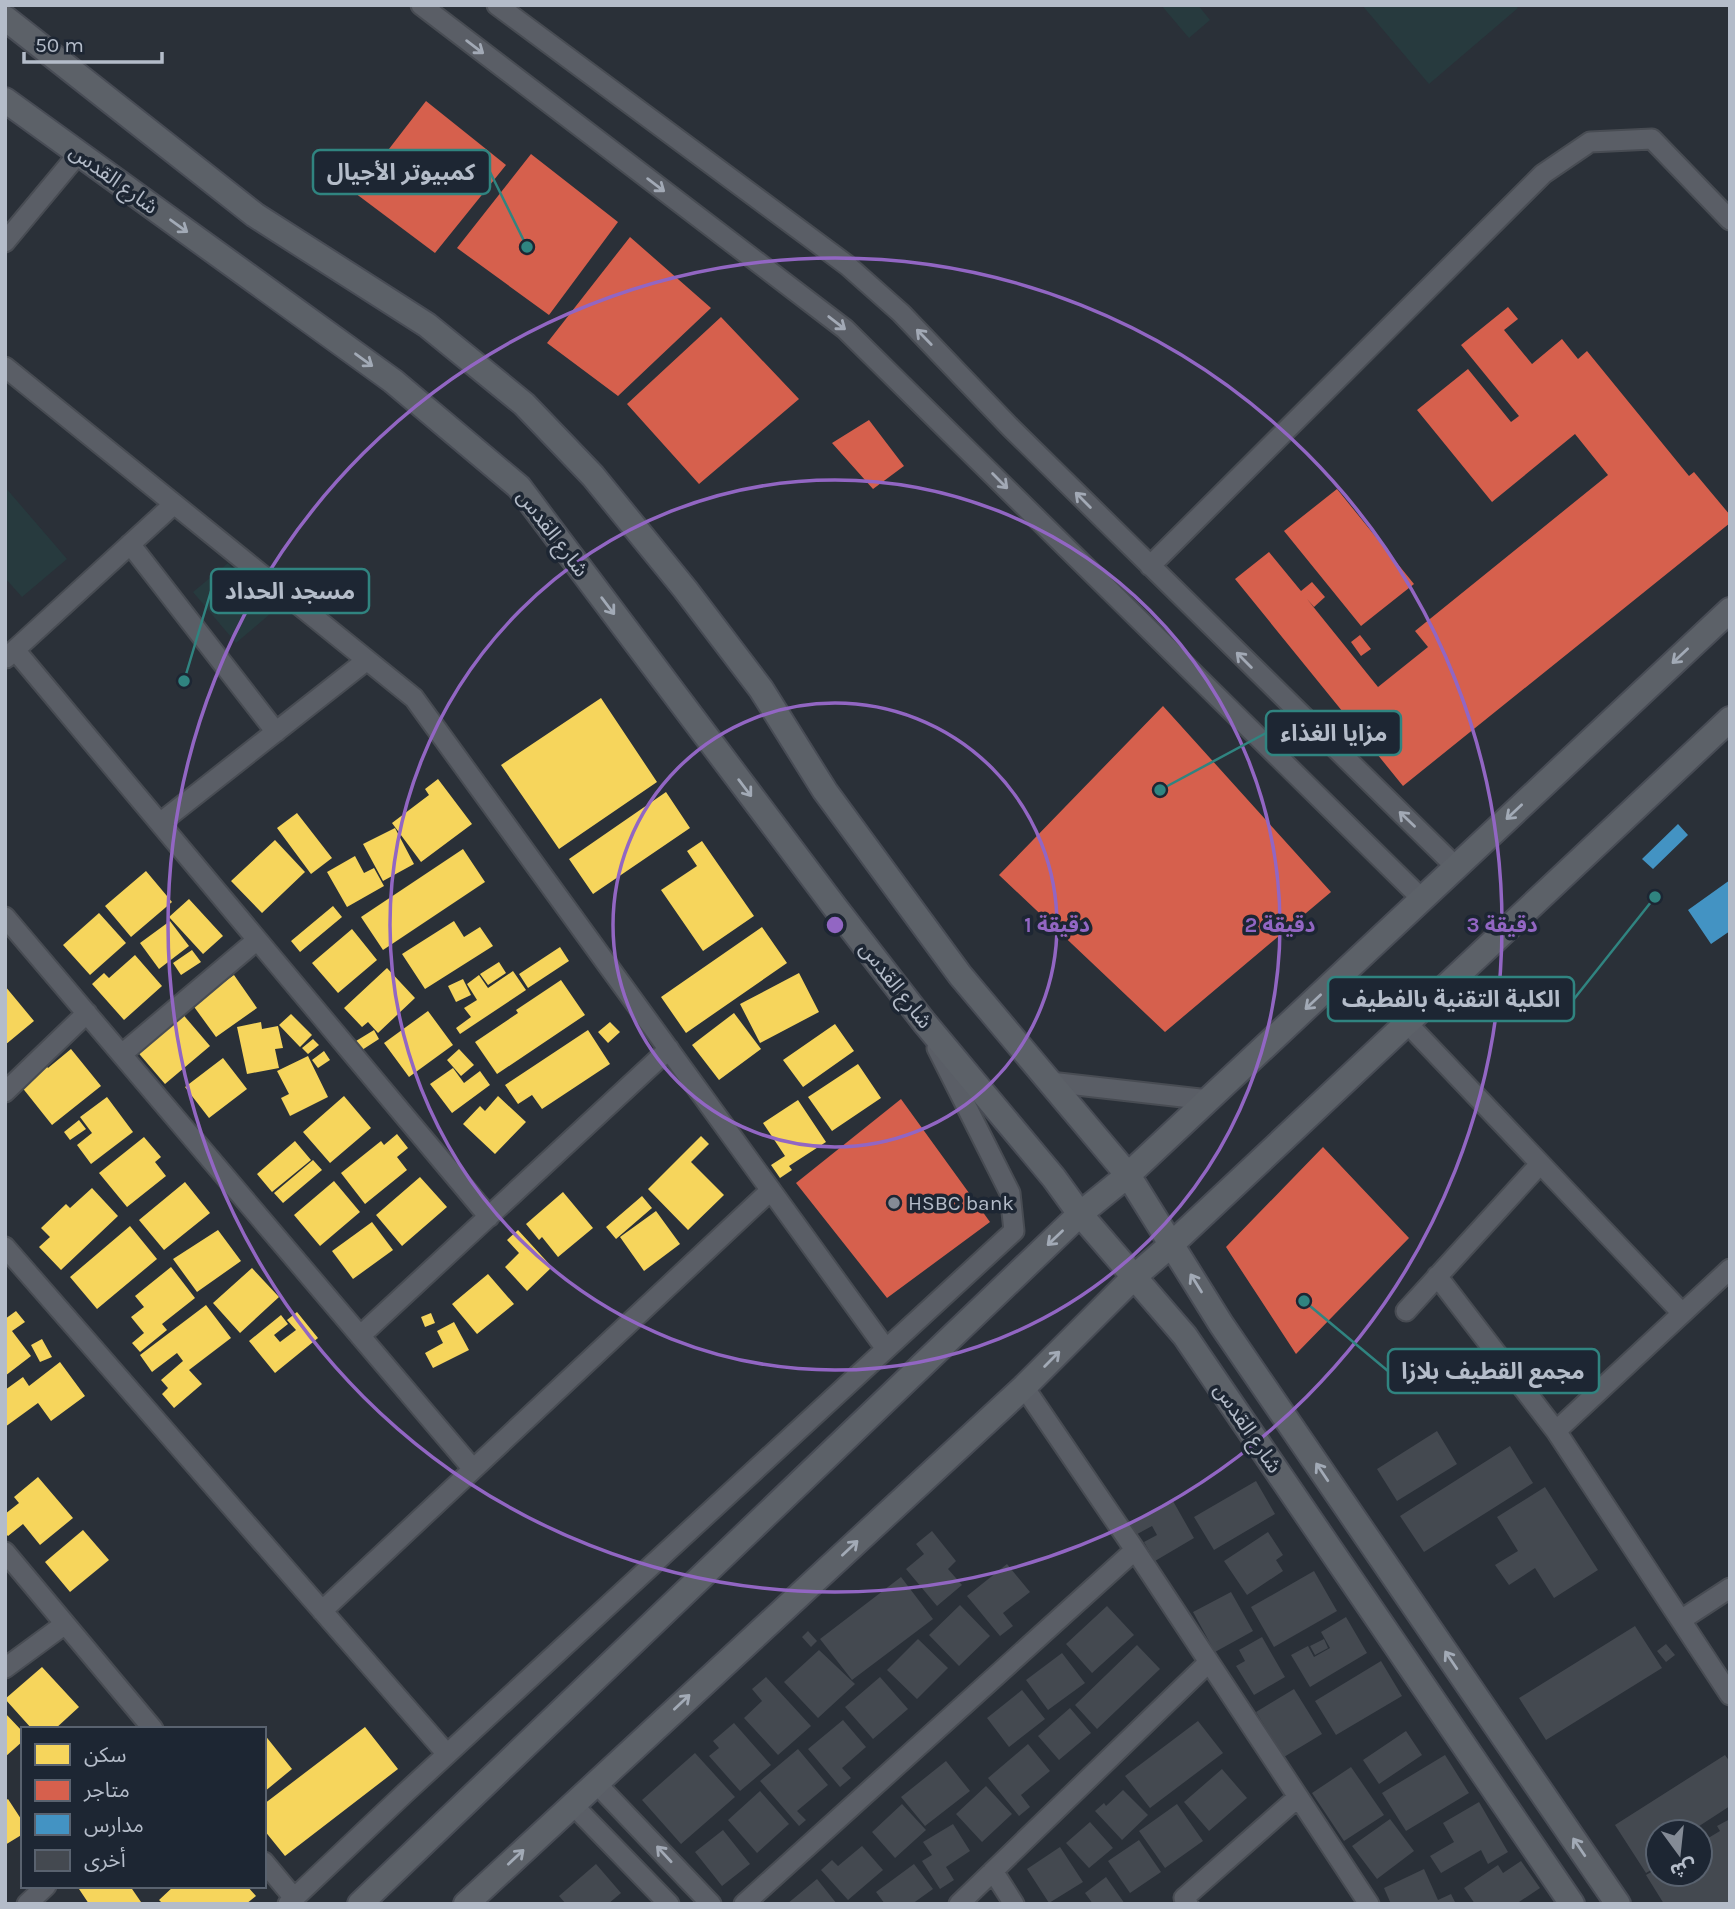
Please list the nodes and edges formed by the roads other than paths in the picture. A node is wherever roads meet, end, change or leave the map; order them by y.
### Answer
1 (421, 5) edge
2 (497, 5) edge
3 (5, 18) edge
4 (5, 100) edge
5 (79, 153) junction
6 (1730, 220) edge
7 (5, 242) edge
8 (5, 367) edge
9 (174, 504) junction
10 (131, 544) junction
11 (1150, 566) junction
12 (1730, 610) edge
13 (10, 654) edge
14 (367, 660) junction
15 (1730, 719) edge
16 (276, 732) junction
17 (160, 823) junction
18 (1456, 867) junction
19 (1422, 899) junction
20 (5, 917) edge
21 (257, 940) junction
22 (87, 1013) junction
23 (924, 1022) junction
24 (1406, 1023) junction
25 (669, 1049) junction
26 (122, 1054) junction
27 (1050, 1082) junction
28 (5, 1092) edge
29 (1209, 1100) junction
30 (1540, 1164) junction
31 (1128, 1175) junction
32 (771, 1190) junction
33 (1080, 1214) junction
34 (489, 1217) junction
35 (1172, 1244) junction
36 (5, 1247) edge
37 (1730, 1269) edge
38 (1135, 1276) junction
39 (1437, 1276) junction
40 (1406, 1311) dead end
41 (1682, 1313) junction
42 (360, 1336) junction
43 (886, 1349) junction
44 (1024, 1387) junction
45 (1556, 1431) junction
46 (473, 1469) junction
47 (1135, 1550) junction
48 (5, 1552) edge
49 (1730, 1588) edge
50 (322, 1611) junction
51 (1681, 1620) junction
52 (65, 1624) junction
53 (1209, 1662) junction
54 (5, 1668) edge
55 (1730, 1695) edge
56 (151, 1727) edge
57 (447, 1754) junction
58 (596, 1782) junction
59 (1297, 1798) junction
60 (572, 1804) junction
61 (266, 1865) edge
62 (993, 1871) junction
63 (44, 1888) edge
64 (291, 1901) edge
65 (474, 1901) edge
66 (1183, 1902) edge
67 (27, 1904) edge
68 (360, 1904) edge
69 (669, 1904) edge
70 (711, 1904) edge
71 (744, 1904) edge
72 (959, 1904) edge
73 (1014, 1904) edge
74 (1369, 1904) edge
75 (1572, 1904) edge
76 (1618, 1904) edge

1 -> 19 street
11 -> 2 street
3 - 27 main road
4 - 5 main road, شارع القدس
5 - 7 street
5 -> 23 main road, شارع القدس
6 - 11 street
8 - 9 street
9 - 10 street
9 - 14 street
10 - 13 street
10 - 16 street
18 -> 11 street
12 -> 18 main road
13 - 17 street
14 - 16 street
14 - 25 street
15 - 24 main road
16 - 17 street
17 - 21 street
18 - 19 main road
19 -> 29 main road
20 - 22 street
21 - 26 street
21 - 34 street
22 - 26 street
22 - 28 street
23 - 33 main road, شارع القدس
23 - 43 street
24 - 30 street
24 - 35 main road
25 - 32 street
25 - 34 street
26 - 42 street
27 - 29 street
27 - 31 main road
29 - 31 main road
30 - 39 street
30 - 41 street
31 - 33 main road
31 - 35 main road
32 - 43 street
32 - 46 street
33 - 38 main road, شارع القدس
33 -> 68 main road
34 - 42 street
35 - 38 main road
76 -> 35 main road
36 - 50 street
37 - 41 street
44 -> 38 main road
38 - 75 main road, شارع القدس
39 - 40 street
39 - 45 street
41 - 45 street
42 - 46 street
43 - 57 street
44 - 47 street
58 -> 44 main road
45 - 51 street
46 - 50 street
47 - 53 street
47 - 71 street
48 - 52 street
49 - 51 street
50 - 57 street
51 - 55 street
52 - 54 street
52 - 56 street
53 - 59 street
53 - 62 street
57 - 64 street
58 - 60 main road
70 -> 58 street
59 - 66 street
59 - 74 street
65 -> 60 main road
60 - 69 street
61 - 64 street
62 - 72 street
62 - 73 street
63 - 67 street

